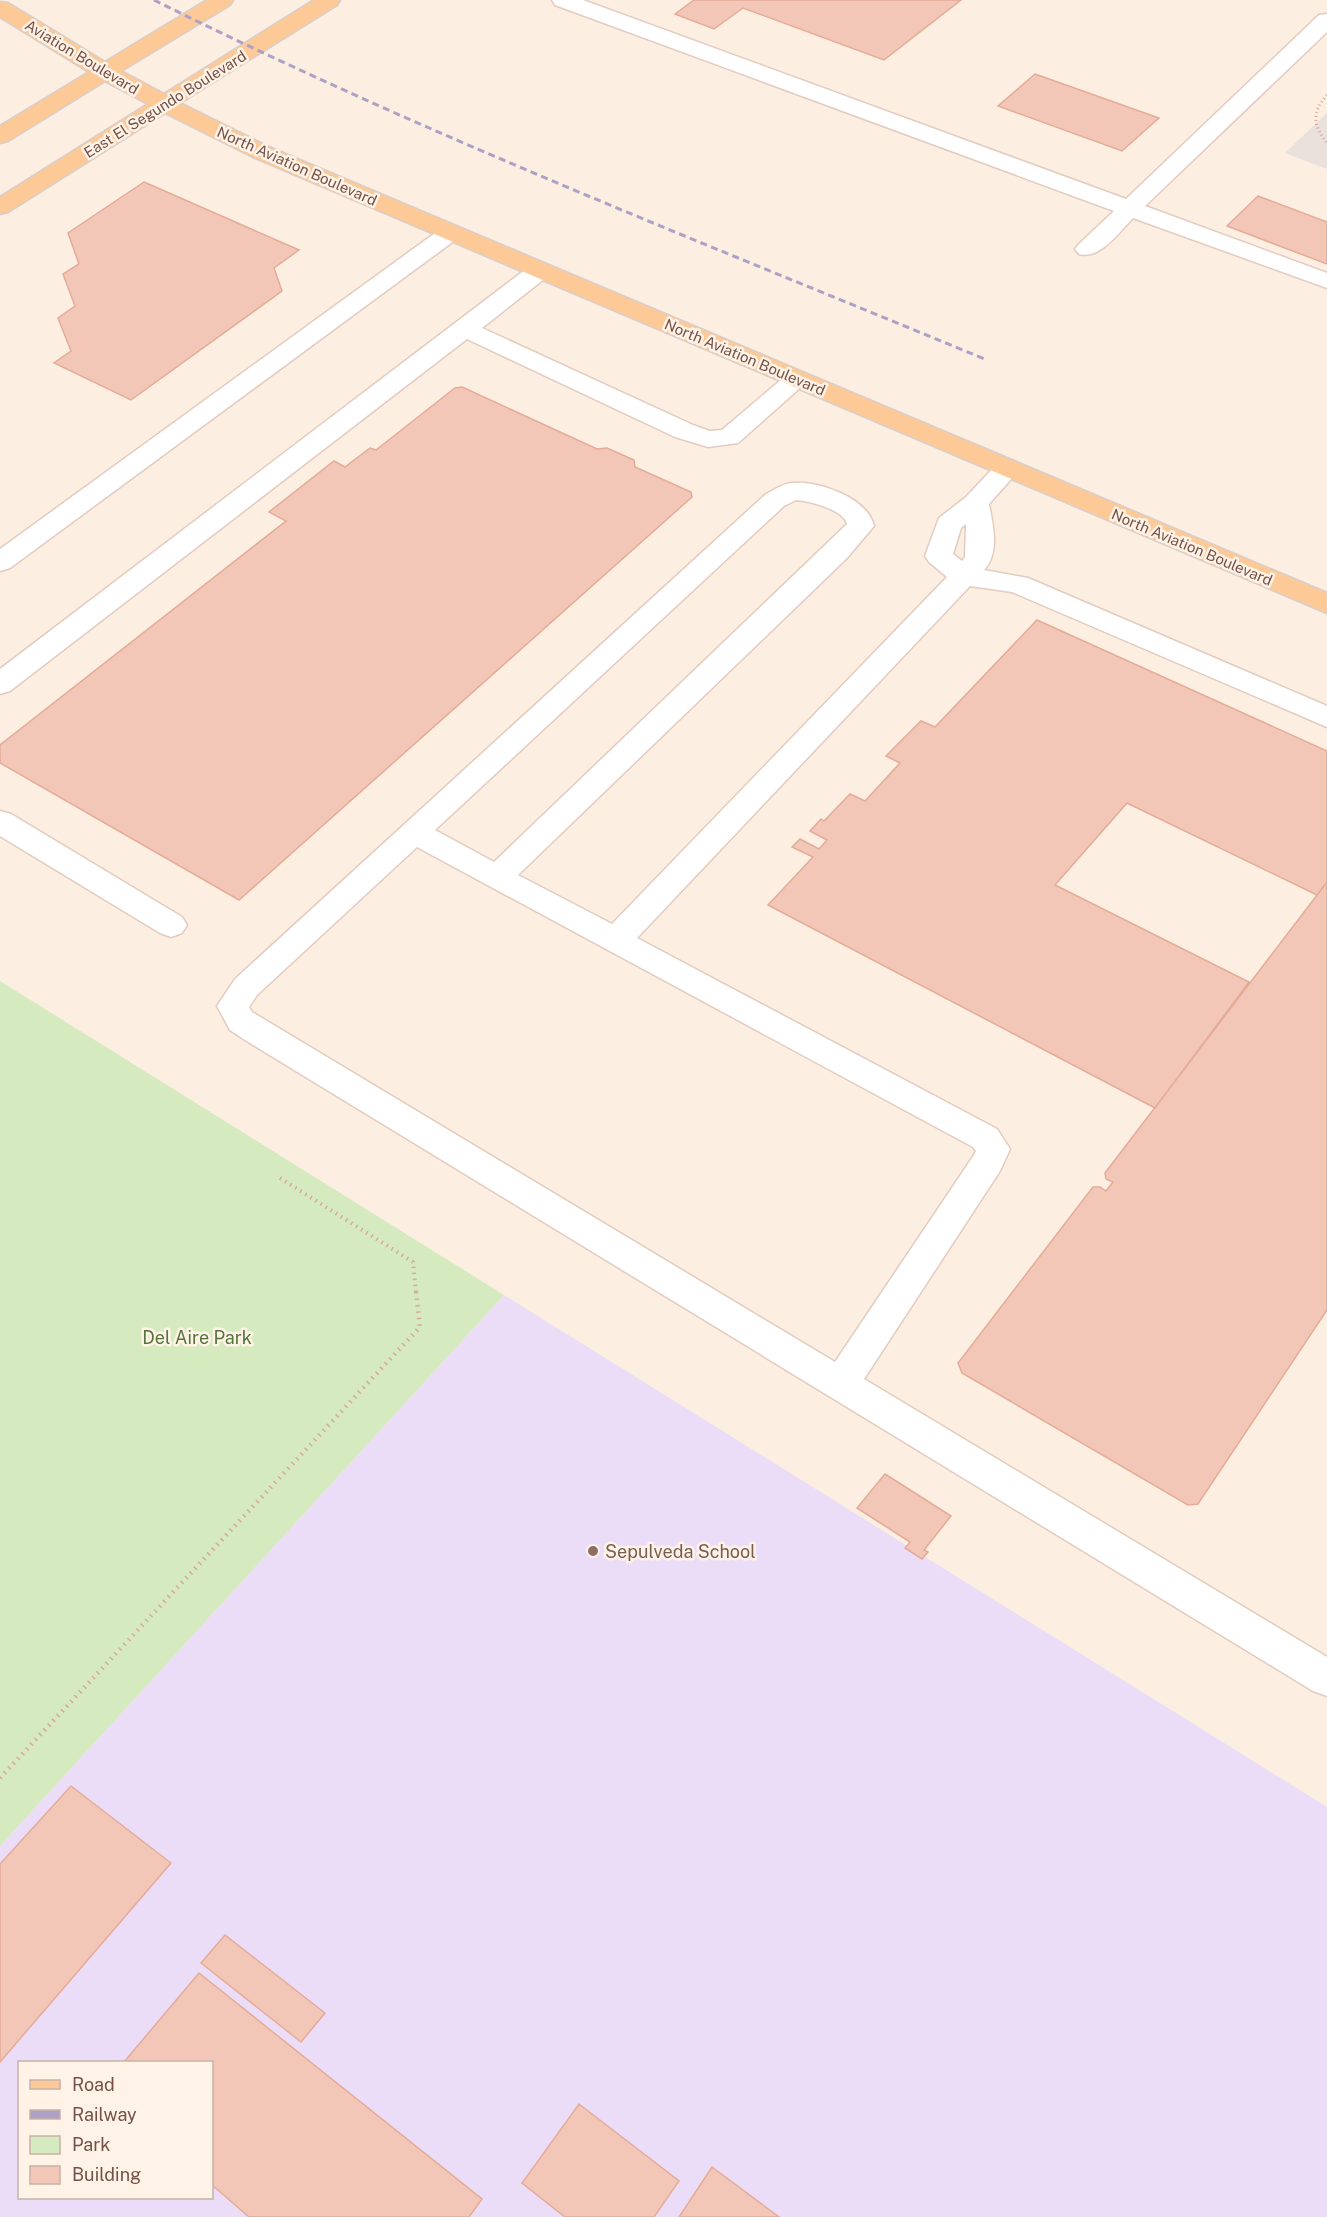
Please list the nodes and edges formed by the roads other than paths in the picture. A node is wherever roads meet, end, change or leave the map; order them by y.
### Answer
1 (222, 0) edge
2 (329, 0) edge
3 (563, 0) edge
4 (0, 8) edge
5 (1327, 20) edge
6 (104, 72) junction
7 (164, 105) junction
8 (0, 136) edge
9 (0, 207) edge
10 (1130, 207) junction
11 (450, 233) junction
12 (1087, 249) dead end
13 (539, 271) junction
14 (1327, 281) edge
15 (465, 329) junction
16 (797, 379) junction
17 (1007, 469) junction
18 (0, 562) edge
19 (964, 576) junction
20 (1327, 604) edge
21 (0, 684) edge
22 (1327, 717) edge
23 (0, 822) edge
24 (414, 832) junction
25 (497, 877) junction
26 (171, 925) dead end
27 (616, 940) junction
28 (841, 1384) junction
29 (1327, 1678) edge

1 - 6 main road
2 - 7 main road, East El Segundo Boulevard
3 - 10 lane
4 - 6 main road, Aviation Boulevard
5 - 10 lane
6 - 7 main road, Aviation Boulevard
6 - 8 main road
7 - 9 main road, East El Segundo Boulevard
7 - 11 main road, North Aviation Boulevard
10 - 12 lane
10 - 14 lane
11 - 13 main road, North Aviation Boulevard
11 - 18 lane
13 - 15 lane
13 - 16 main road, North Aviation Boulevard
15 - 16 lane
15 - 21 lane
16 - 17 main road, North Aviation Boulevard
17 - 19 lane
17 - 20 main road, North Aviation Boulevard
19 - 22 lane
19 - 27 lane
23 - 26 lane
24 - 25 lane
24 - 25 lane
24 - 28 lane
25 - 27 lane
27 - 28 lane
28 - 29 lane

